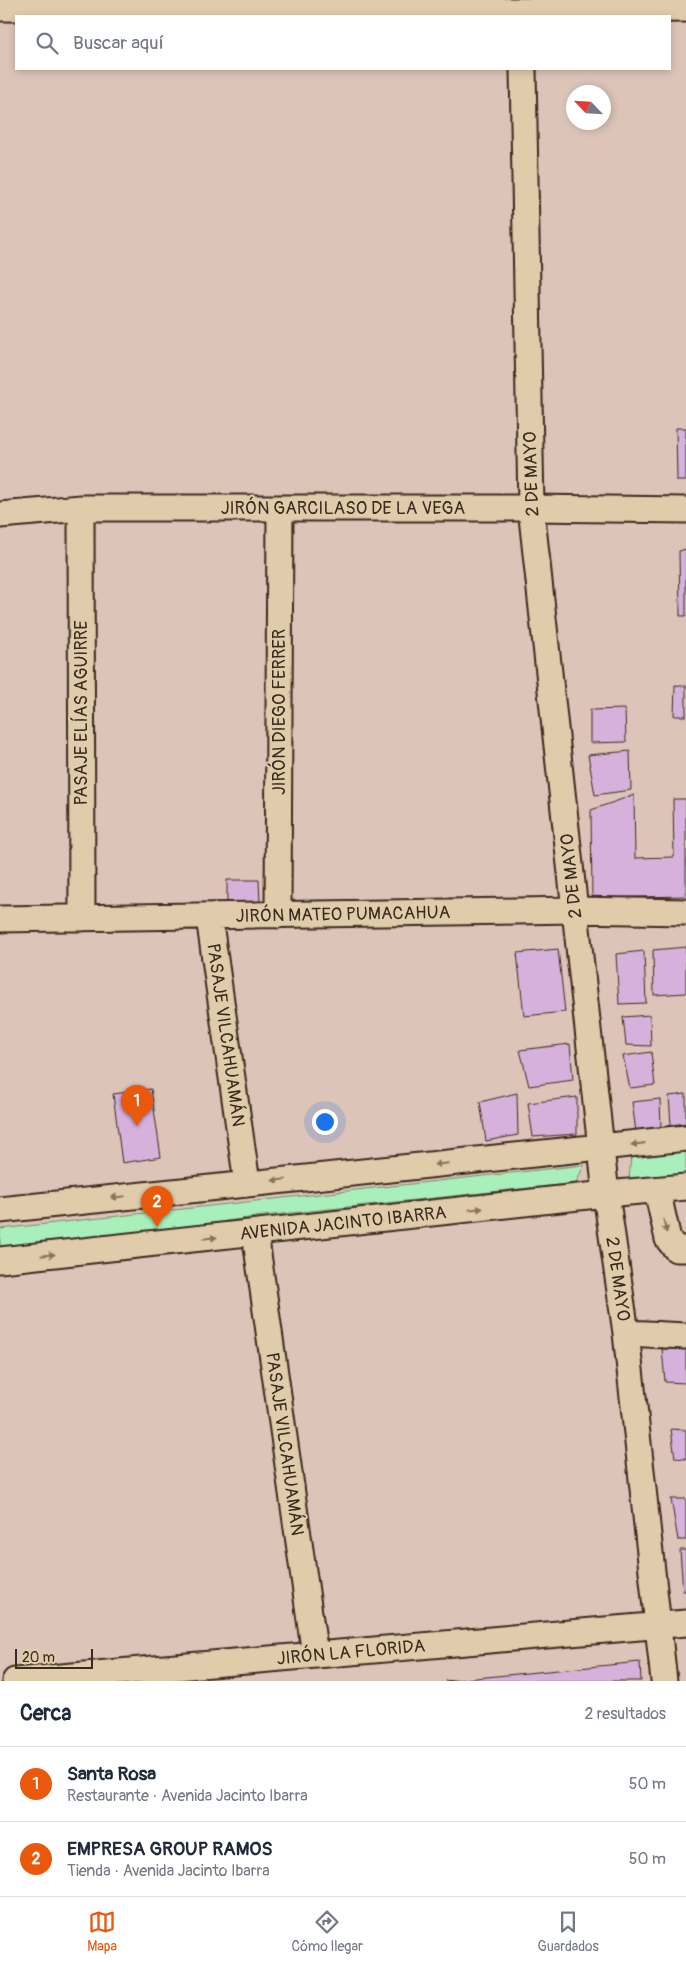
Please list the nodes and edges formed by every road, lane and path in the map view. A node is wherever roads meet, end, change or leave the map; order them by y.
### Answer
1 (0, 8) edge
2 (522, 9) edge
3 (686, 9) edge
4 (522, 70) edge
5 (81, 508) junction
6 (280, 508) junction
7 (531, 508) junction
8 (686, 510) edge
9 (0, 515) edge
10 (575, 910) junction
11 (686, 912) edge
12 (278, 915) junction
13 (209, 917) junction
14 (82, 918) junction
15 (0, 919) edge
16 (686, 1138) edge
17 (602, 1148) junction
18 (247, 1183) junction
19 (686, 1188) edge
20 (657, 1190) junction
21 (606, 1194) junction
22 (0, 1210) edge
23 (255, 1233) junction
24 (686, 1249) edge
25 (0, 1260) edge
26 (626, 1333) junction
27 (686, 1336) edge
28 (686, 1623) edge
29 (658, 1626) junction
30 (315, 1655) junction
31 (15, 1681) edge
32 (664, 1681) edge

1 - 2 street
2 - 3 street
4 - 7 street, 2 DE MAYO
5 - 6 street, JIRÓN GARCILASO DE LA VEGA
5 - 9 street, JIRÓN GARCILASO DE LA VEGA
5 - 14 street, PASAJE ELÍAS AGUIRRE
6 - 7 street, JIRÓN GARCILASO DE LA VEGA
6 - 12 street, JIRÓN DIEGO FERRER
7 - 8 street, JIRÓN GARCILASO DE LA VEGA
7 - 10 street, 2 DE MAYO
10 - 11 street, JIRÓN MATEO PUMACAHUA
10 - 12 street, JIRÓN MATEO PUMACAHUA
10 - 17 street, 2 DE MAYO
12 - 13 street, JIRÓN MATEO PUMACAHUA
13 - 14 street, JIRÓN MATEO PUMACAHUA
13 - 18 street, PASAJE VILCAHUAMÁN
14 - 15 street, JIRÓN MATEO PUMACAHUA
16 -> 17 street
17 -> 18 street
17 - 21 street, 2 DE MAYO
18 -> 22 street
19 - 20 street, AVENIDA JACINTO IBARRA
20 - 21 street, AVENIDA JACINTO IBARRA
20 -> 24 street
23 -> 21 street, AVENIDA JACINTO IBARRA
21 - 26 street, 2 DE MAYO
25 -> 23 street, AVENIDA JACINTO IBARRA
23 - 30 street, PASAJE VILCAHUAMÁN
26 - 27 street
26 - 29 street, 2 DE MAYO
28 - 29 street, JIRÓN LA FLORIDA
29 - 30 street, JIRÓN LA FLORIDA
29 - 32 street, 2 DE MAYO
30 - 31 street, JIRÓN LA FLORIDA

